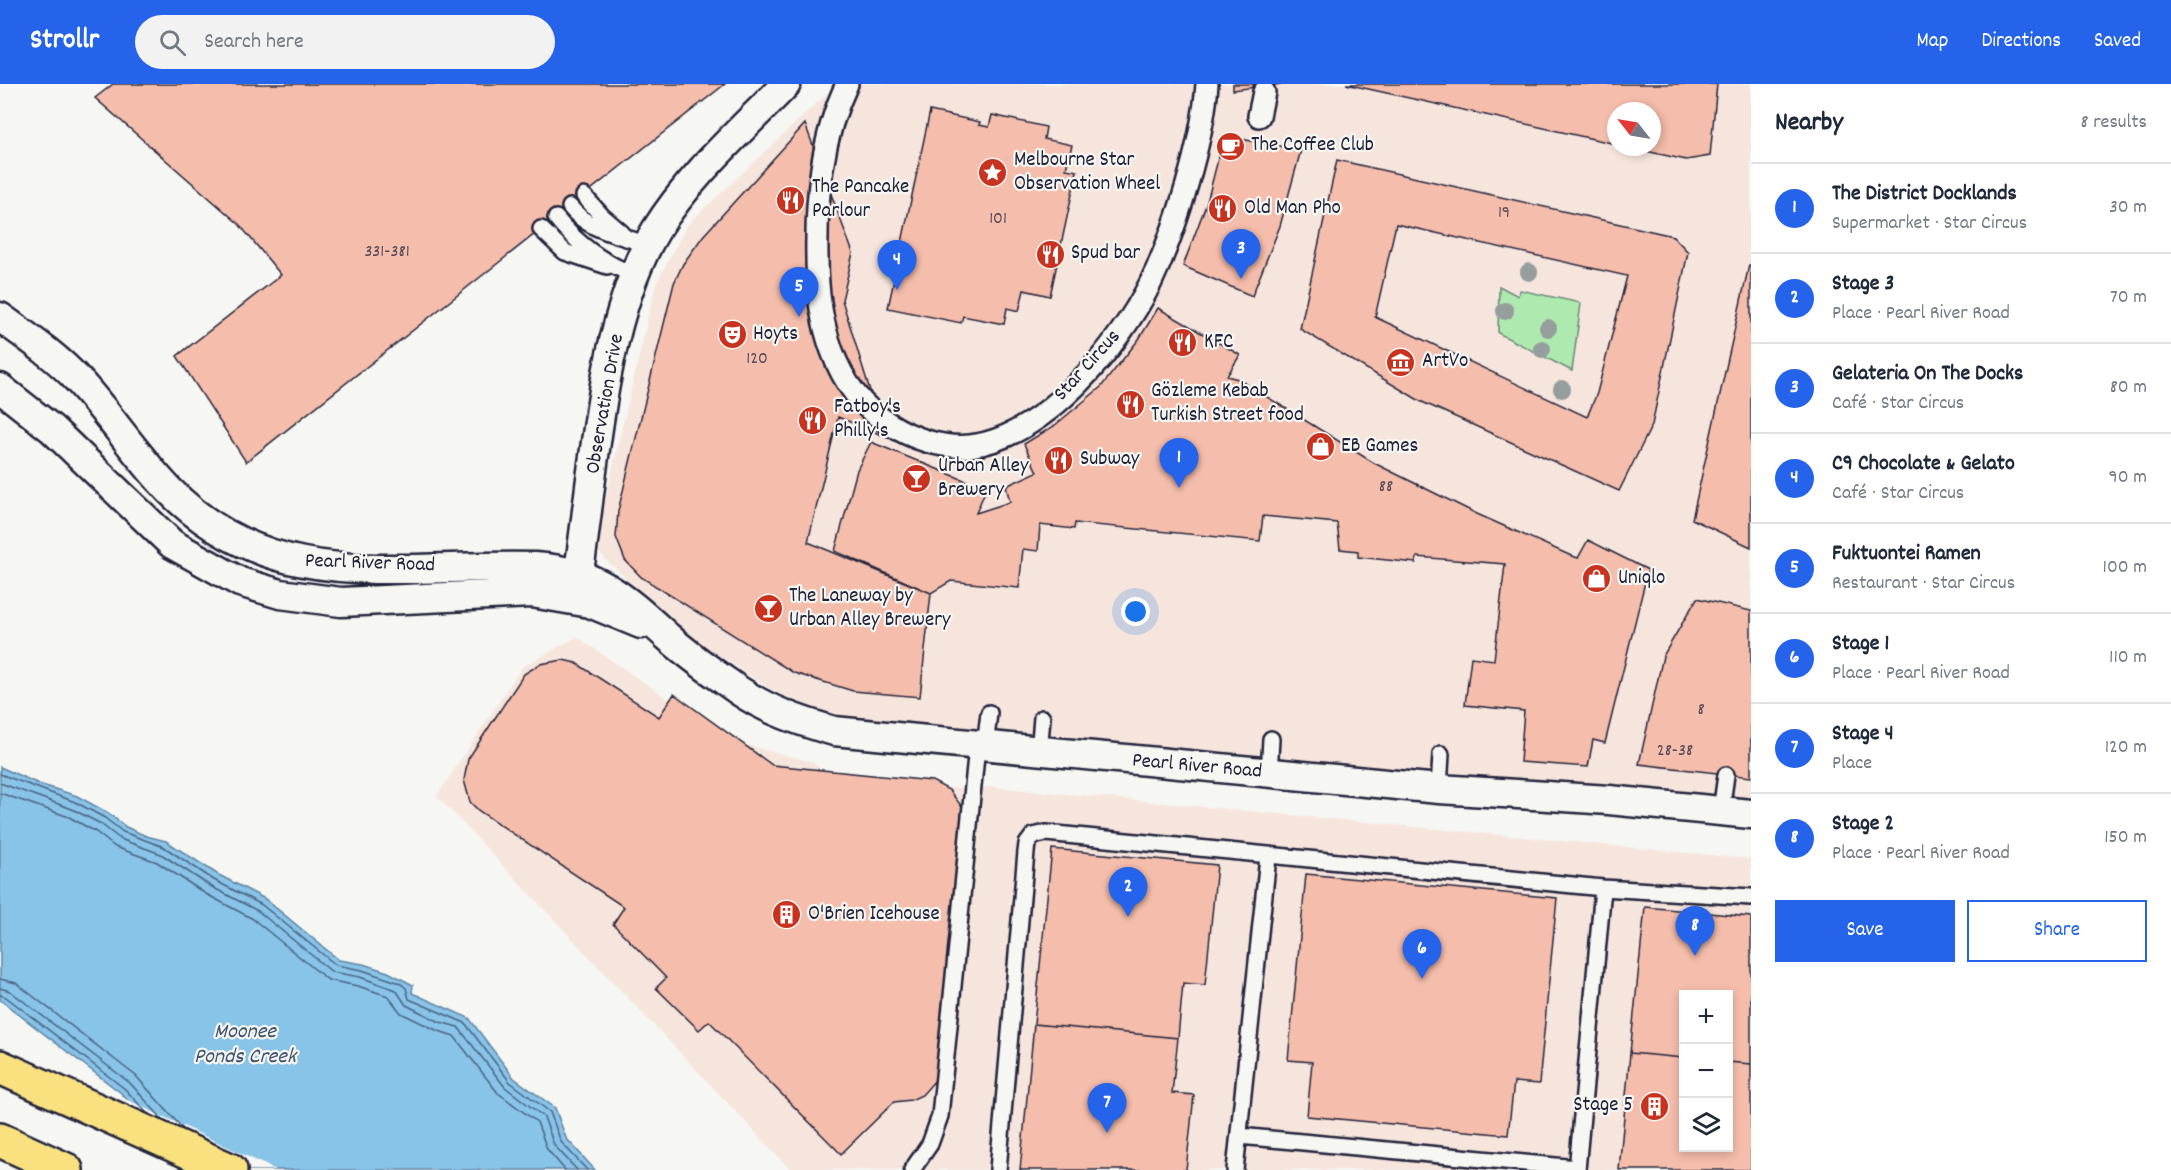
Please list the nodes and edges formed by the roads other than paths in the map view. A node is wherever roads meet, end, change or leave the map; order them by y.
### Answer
1 (786, 84) edge
2 (847, 84) edge
3 (1207, 84) edge
4 (1264, 92) dead end
5 (1259, 116) dead end
6 (584, 196) dead end
7 (570, 207) dead end
8 (556, 218) dead end
9 (541, 230) dead end
10 (638, 242) junction
11 (625, 271) junction
12 (0, 317) edge
13 (0, 388) edge
14 (576, 587) junction
15 (989, 713) dead end
16 (1042, 718) dead end
17 (1272, 739) dead end
18 (981, 746) junction
19 (1039, 752) junction
20 (1441, 754) dead end
21 (1269, 774) junction
22 (1726, 775) dead end
23 (1439, 789) junction
24 (1721, 811) junction
25 (1751, 814) edge
26 (1268, 856) junction
27 (1603, 888) junction
28 (1751, 897) edge
29 (0, 1067) edge
30 (1239, 1136) junction
31 (0, 1140) edge
32 (1577, 1169) edge
33 (66, 1170) edge
34 (230, 1170) edge
35 (912, 1170) edge
36 (998, 1170) edge
37 (1235, 1170) edge

1 - 10 street, Observation Drive
2 - 3 street, Star Circus
4 - 5 street
6 - 10 lane
7 - 10 lane
8 - 11 lane
9 - 11 lane
10 - 11 street, Observation Drive
11 - 14 street, Observation Drive
12 - 14 street, Pearl River Road
13 - 14 street, Pearl River Road
14 - 18 street, Pearl River Road
15 - 18 lane
16 - 19 lane
17 - 21 lane
18 - 19 street, Pearl River Road
18 - 35 lane
19 - 21 street, Pearl River Road
20 - 23 lane
21 - 23 street, Pearl River Road
22 - 24 lane
23 - 24 street, Pearl River Road
24 - 25 street, Pearl River Road
26 - 27 lane
26 - 30 lane
26 - 36 lane
27 - 28 lane
27 - 32 lane
29 - 34 highway
30 - 32 lane
30 - 37 lane
31 - 33 highway

